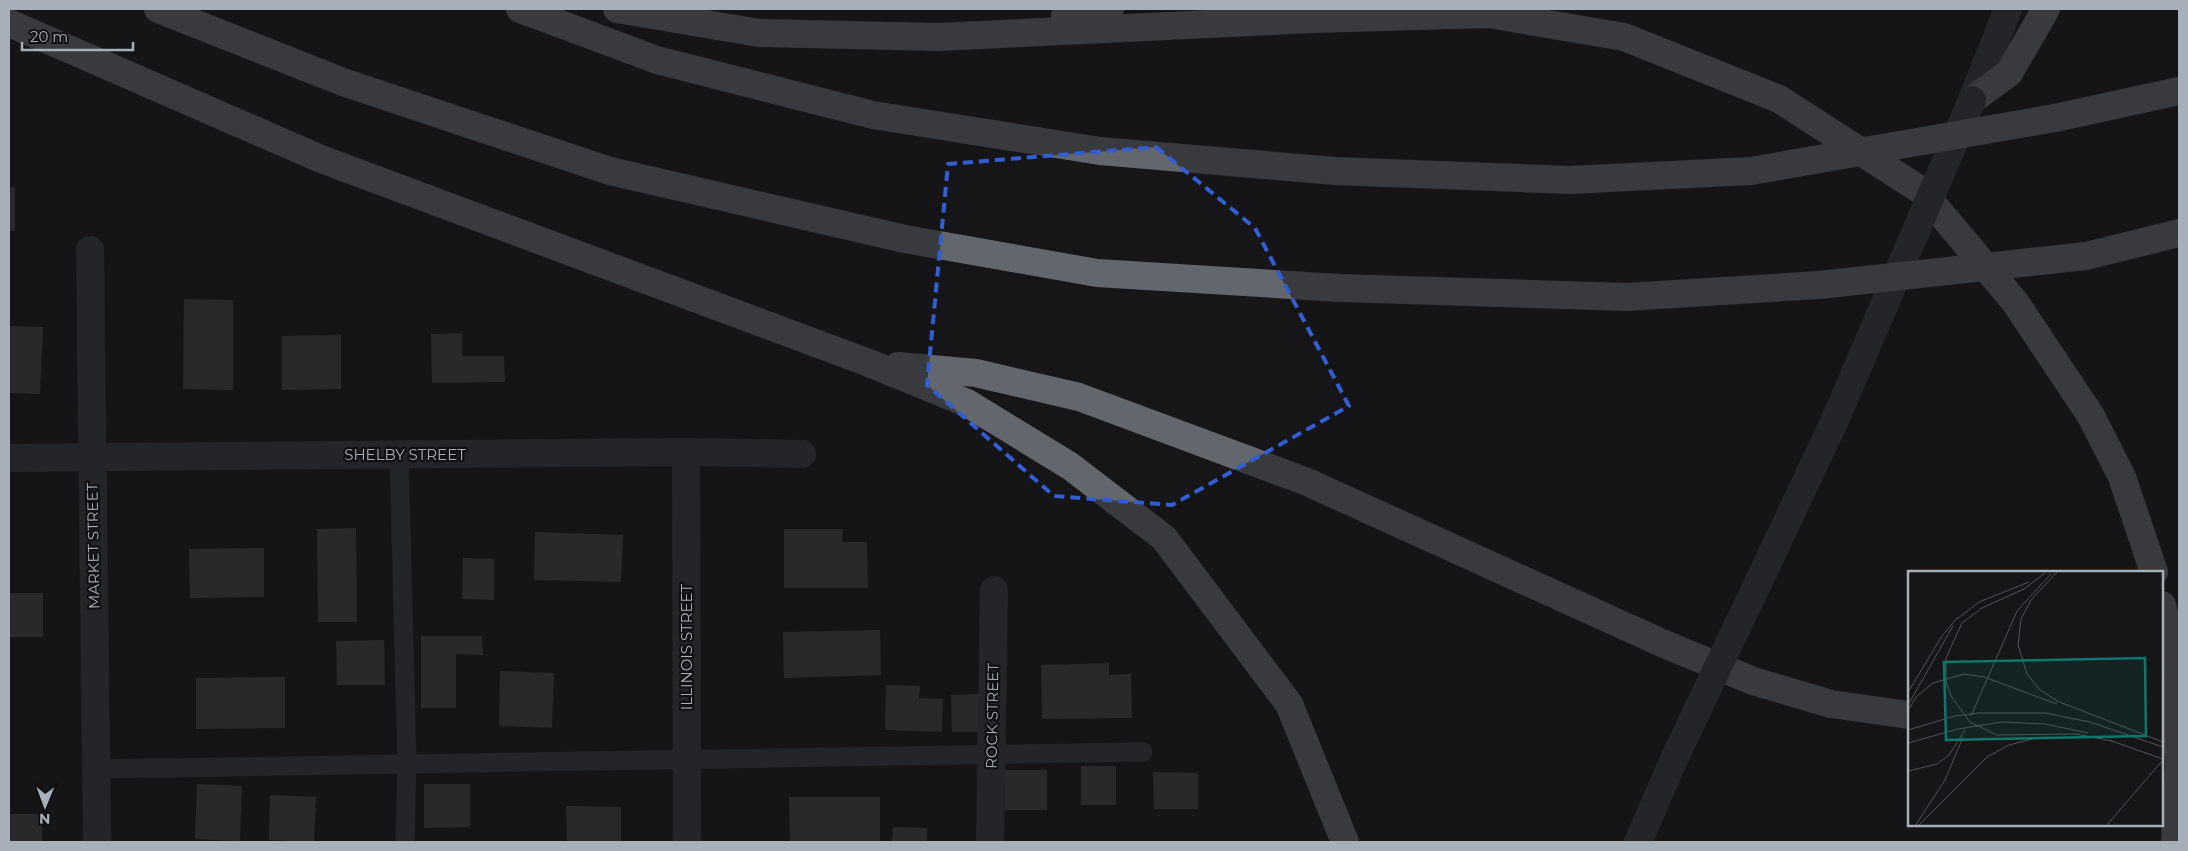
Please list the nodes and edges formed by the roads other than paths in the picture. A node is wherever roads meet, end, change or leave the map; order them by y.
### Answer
1 (158, 9) edge
2 (520, 9) edge
3 (617, 9) edge
4 (1110, 9) edge
5 (2008, 9) edge
6 (2046, 9) edge
7 (9, 23) edge
8 (938, 37) junction
9 (2179, 91) edge
10 (1972, 100) junction
11 (2179, 233) edge
12 (90, 250) dead end
13 (869, 363) junction
14 (686, 452) junction
15 (399, 454) junction
16 (802, 454) dead end
17 (92, 457) junction
18 (9, 458) edge
19 (2154, 571) edge
20 (994, 590) dead end
21 (2163, 610) edge
22 (2179, 684) edge
23 (2163, 689) edge
24 (1908, 714) edge
25 (1143, 752) dead end
26 (991, 755) junction
27 (687, 758) junction
28 (2179, 761) edge
29 (407, 763) junction
30 (2179, 766) edge
31 (96, 769) junction
32 (96, 842) edge
33 (405, 842) edge
34 (687, 842) edge
35 (990, 842) edge
36 (1345, 842) edge
37 (1638, 842) edge
38 (2175, 842) edge

1 - 11 highway, bridge
2 - 9 highway, bridge
3 - 8 highway
4 - 8 highway
5 - 10 street
6 - 10 highway
7 - 13 highway
8 - 19 highway
10 - 37 street, bridge
12 - 17 street, MARKET STREET
13 - 24 highway
13 - 36 highway
14 - 15 street, SHELBY STREET
14 - 16 street, SHELBY STREET
14 - 27 street, ILLINOIS STREET
15 - 17 street, SHELBY STREET
15 - 29 lane
17 - 18 street, SHELBY STREET
17 - 31 street, MARKET STREET
20 - 26 street, ROCK STREET
21 - 28 highway
22 - 23 highway, bridge
25 - 26 lane
26 - 27 lane
26 - 35 street, ROCK STREET
27 - 29 lane
27 - 34 street, ILLINOIS STREET
29 - 31 lane
29 - 33 lane
30 - 38 highway
31 - 32 street, MARKET STREET

